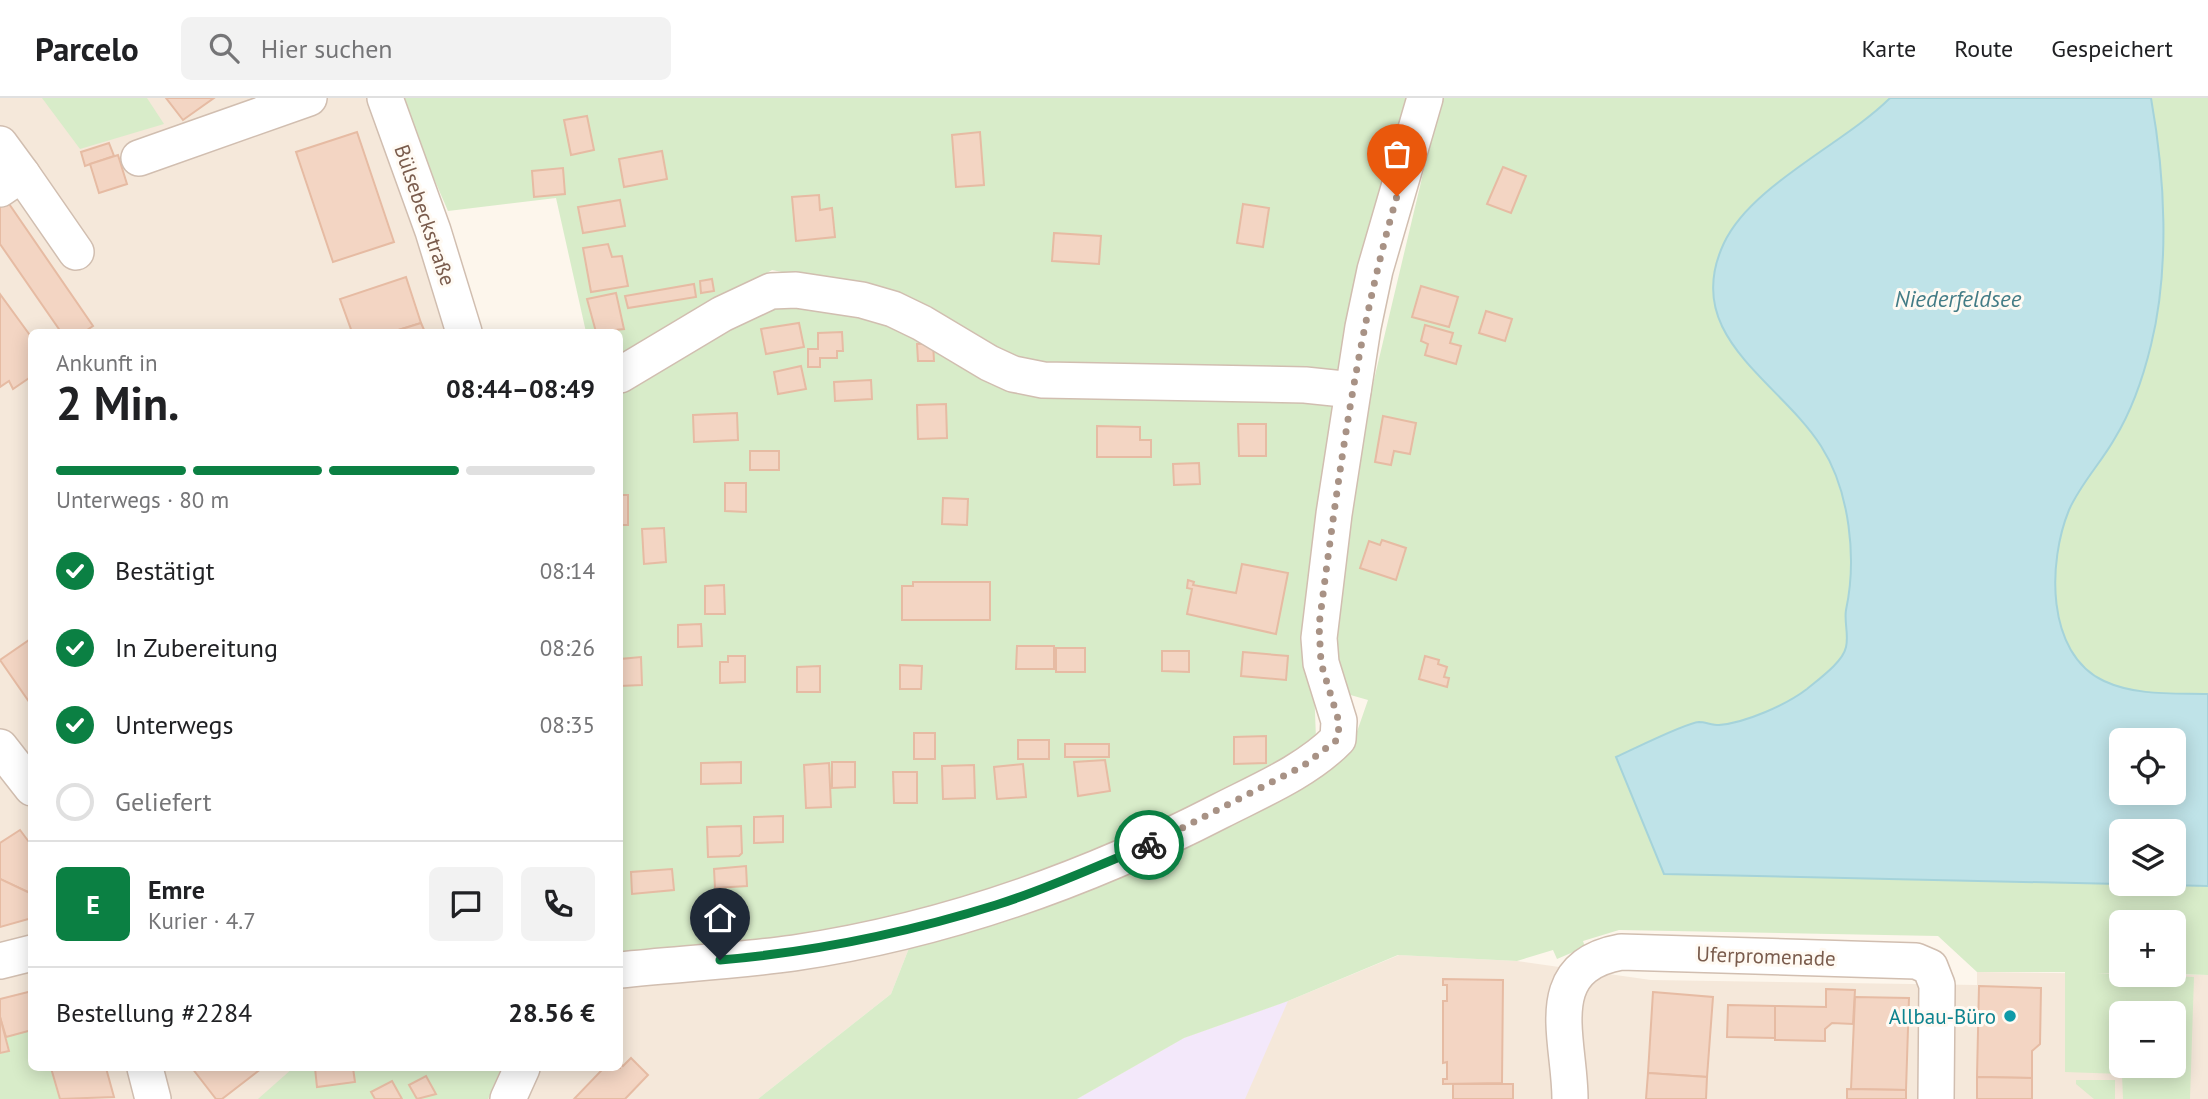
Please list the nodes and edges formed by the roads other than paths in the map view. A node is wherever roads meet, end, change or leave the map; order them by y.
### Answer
1 (309, 98) edge
2 (385, 98) edge
3 (1426, 98) edge
4 (1, 144) edge
5 (139, 158) dead end
6 (11, 182) edge
7 (76, 252) dead end
8 (463, 329) edge
9 (623, 373) edge
10 (1353, 390) junction
11 (0, 747) edge
12 (28, 783) edge
13 (28, 954) edge
14 (0, 961) edge
15 (623, 970) edge
16 (146, 1071) edge
17 (521, 1071) edge
18 (153, 1099) edge
19 (508, 1099) edge
20 (1570, 1099) edge
21 (1936, 1099) edge

1 - 5 street
2 - 8 street, Bülsebeckstraße
3 - 10 street
4 - 6 street
6 - 7 street
9 - 10 street
10 - 15 street
11 - 12 street
13 - 14 street
16 - 18 street
17 - 19 street
20 - 21 street, Uferpromenade

